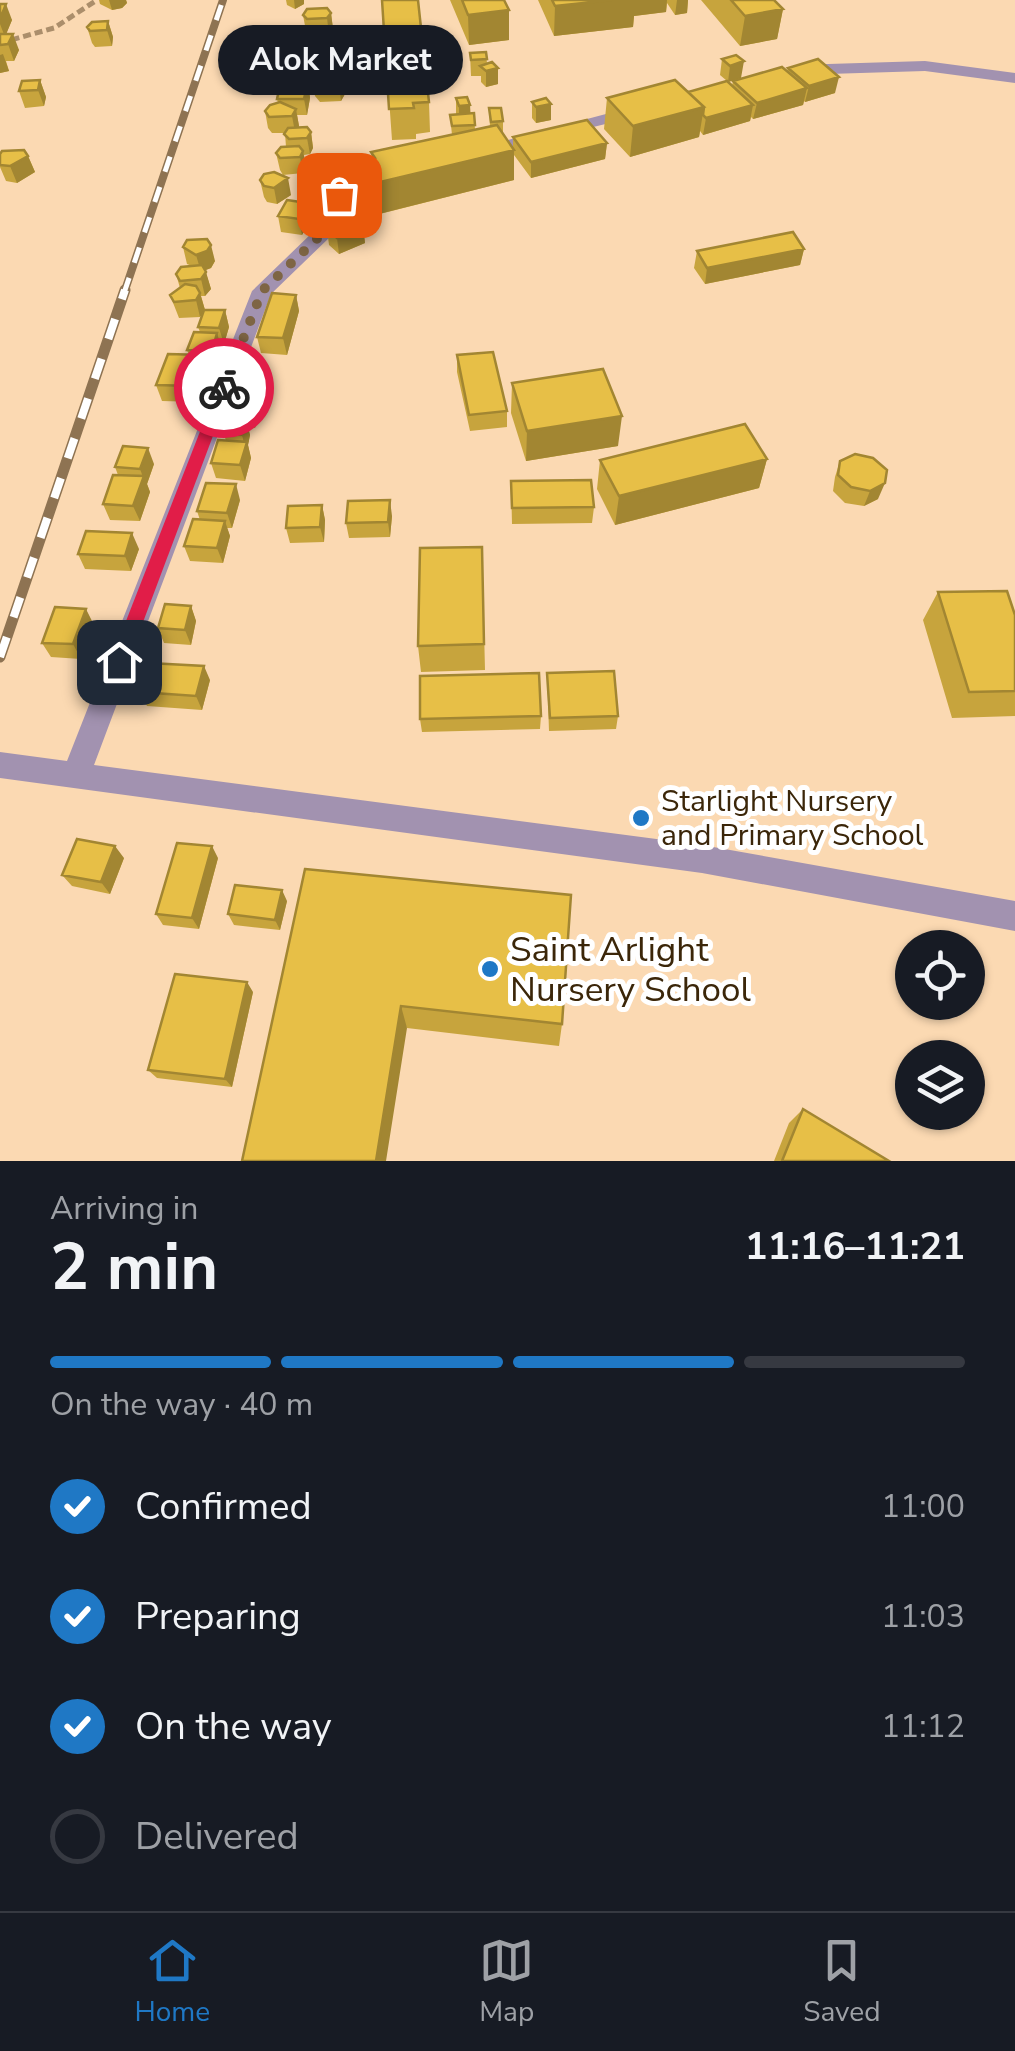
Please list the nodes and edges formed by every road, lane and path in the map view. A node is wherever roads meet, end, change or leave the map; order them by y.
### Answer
1 (97, 0) edge
2 (0, 44) edge
3 (772, 77) edge
4 (1015, 78) edge
5 (656, 106) edge
6 (464, 154) edge
7 (386, 174) edge
8 (0, 765) edge
9 (76, 774) junction
10 (1015, 916) edge

1 - 2 path
3 - 4 street
5 - 6 street
7 - 9 street
8 - 9 street
9 - 10 street

